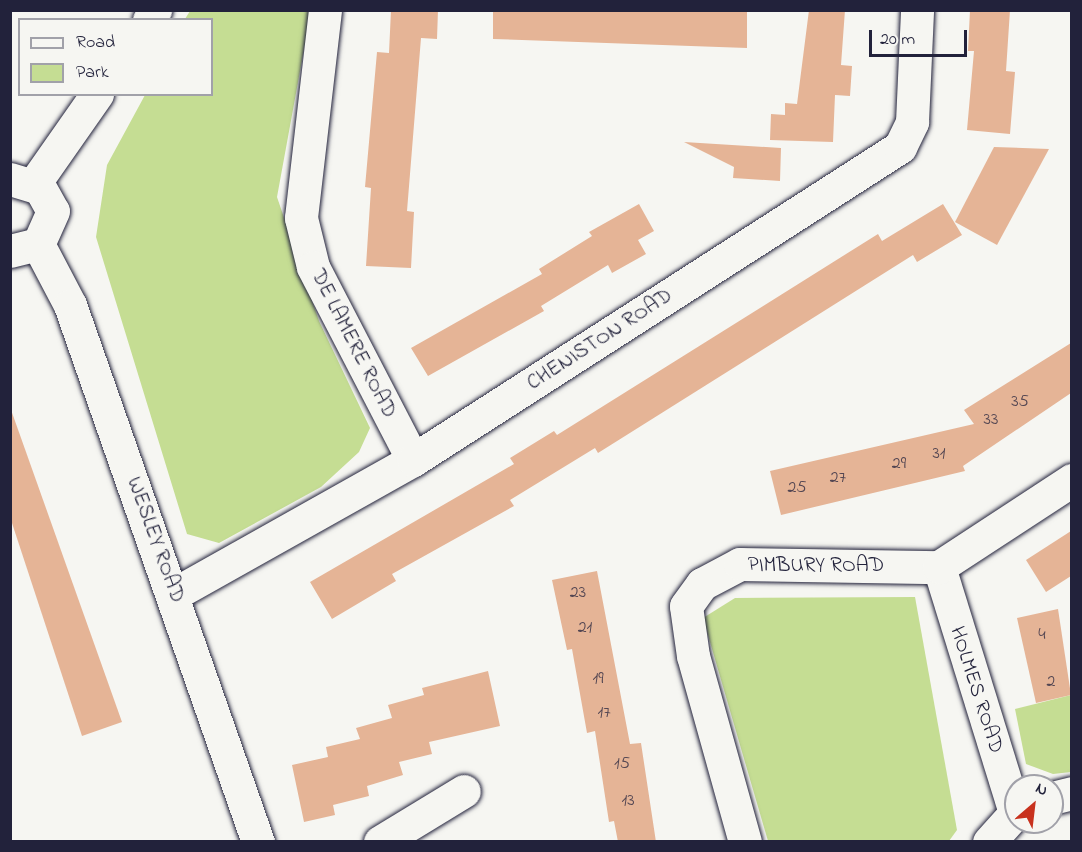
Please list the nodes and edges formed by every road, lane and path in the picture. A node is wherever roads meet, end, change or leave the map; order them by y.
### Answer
1 (325, 10) edge
2 (917, 10) edge
3 (95, 96) edge
4 (22, 181) edge
5 (25, 248) edge
6 (413, 460) junction
7 (1071, 480) edge
8 (939, 567) junction
9 (174, 594) junction
10 (1004, 774) edge
11 (464, 791) dead end
12 (1004, 825) edge
13 (400, 837) edge
14 (258, 842) edge
15 (745, 842) edge
16 (989, 842) edge

1 - 6 street, DE LAMERE ROAD
2 - 6 street, CHENISTON ROAD
3 - 4 street
4 - 5 street
5 - 9 street, WESLEY ROAD
6 - 9 street, CHENISTON ROAD
7 - 8 street
8 - 10 street, HOLMES ROAD
8 - 15 street, PIMBURY ROAD
9 - 14 street, WESLEY ROAD
11 - 13 street
12 - 16 street

